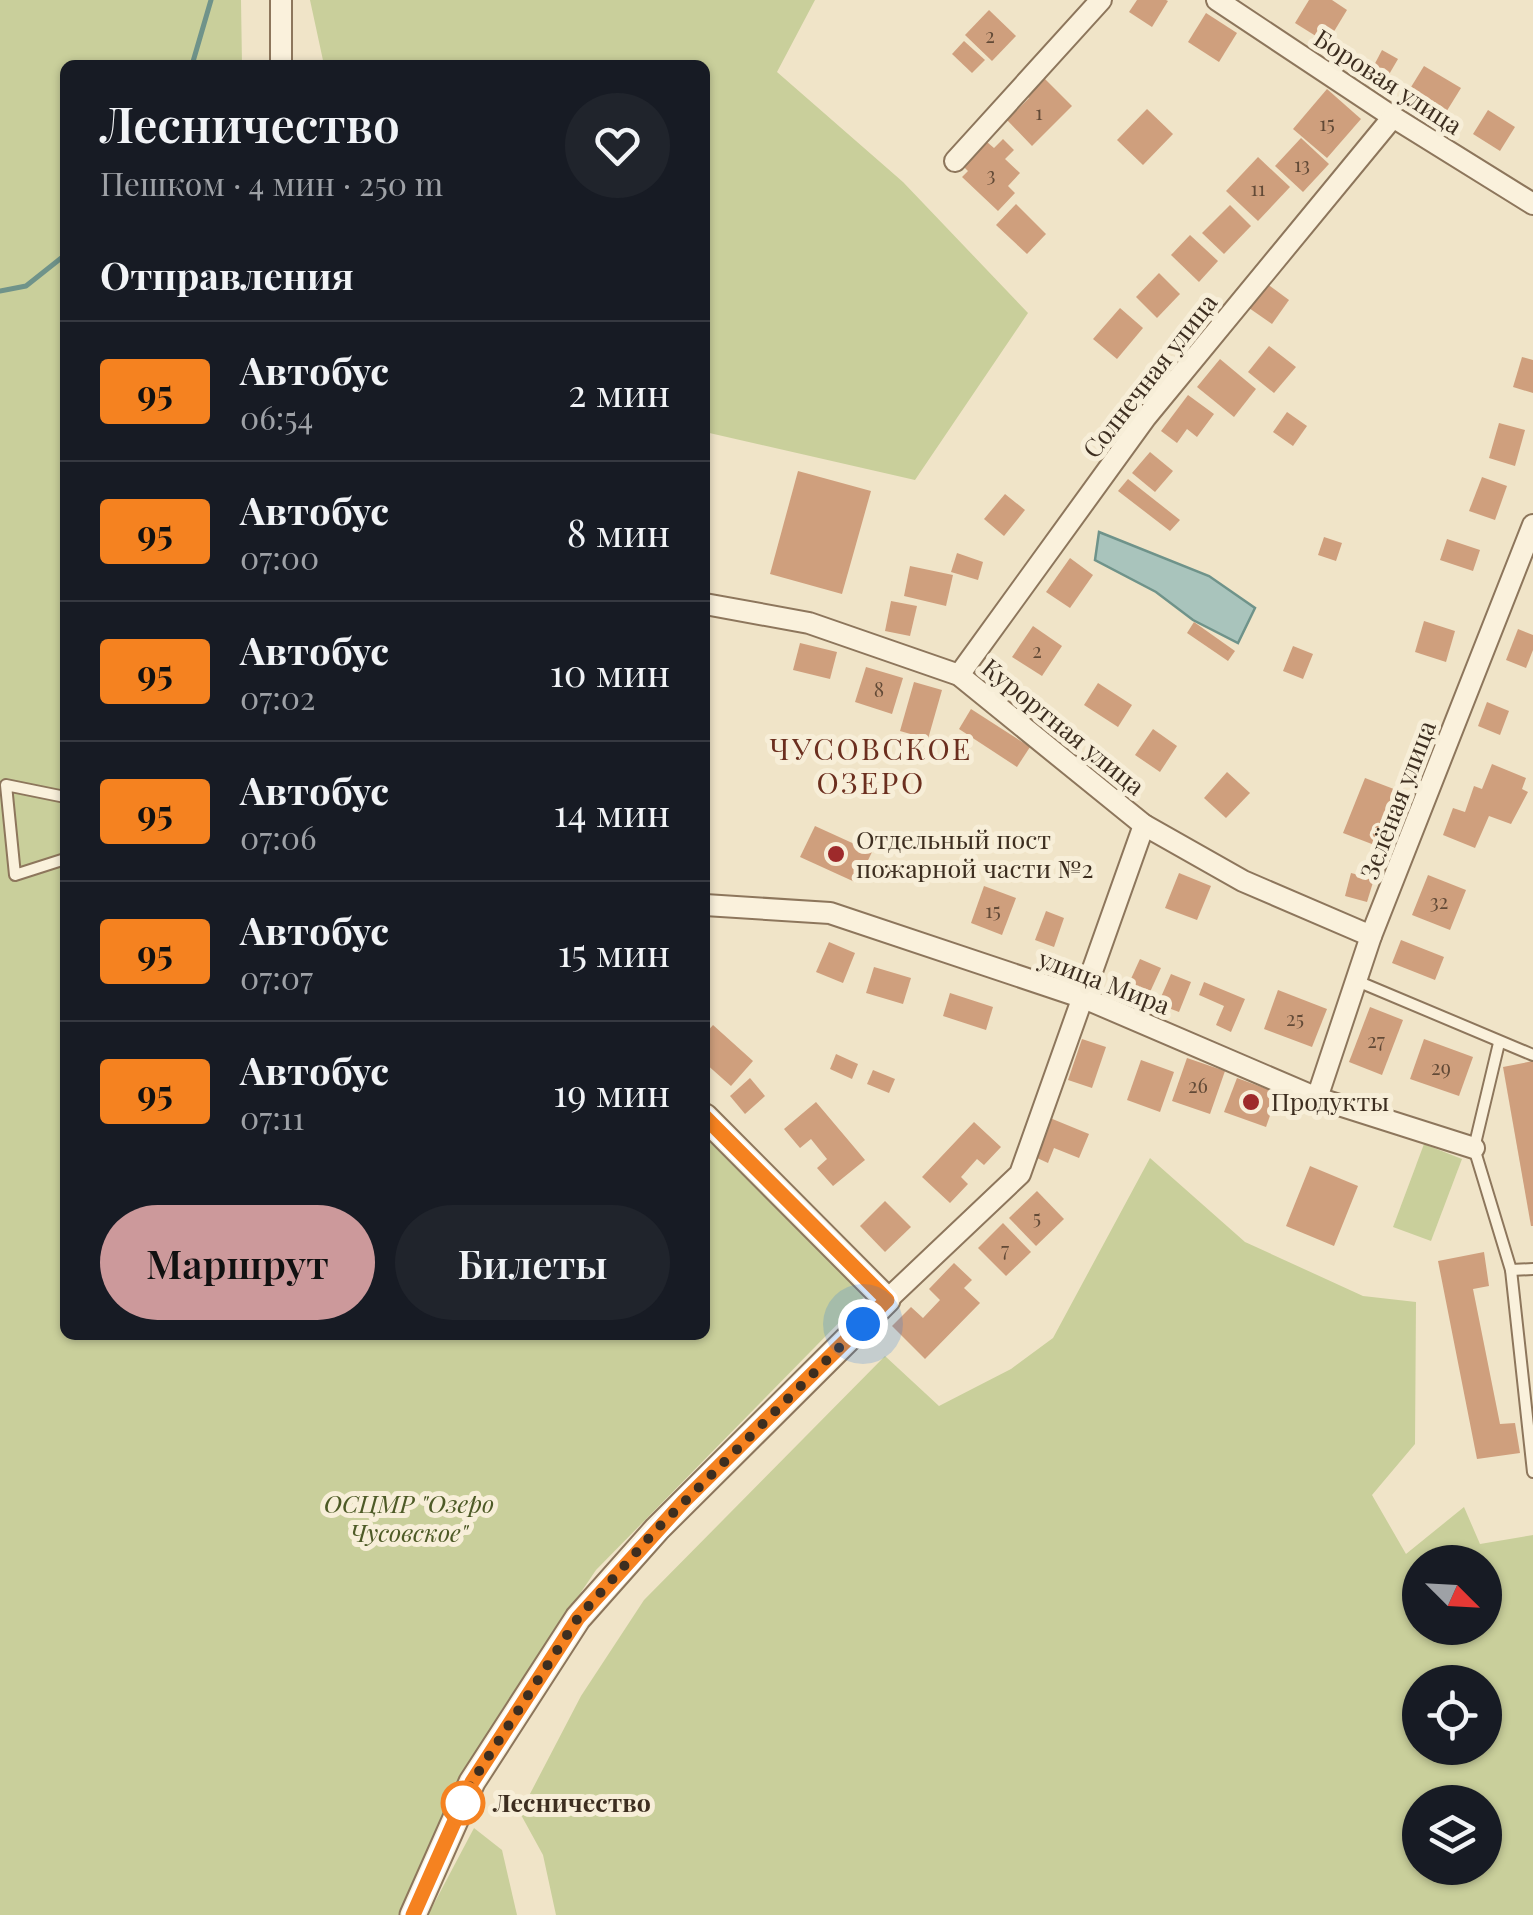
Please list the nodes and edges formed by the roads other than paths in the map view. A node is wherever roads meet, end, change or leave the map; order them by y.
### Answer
1 (282, 0) edge
2 (1101, 0) edge
3 (1217, 0) edge
4 (281, 60) edge
5 (1393, 117) junction
6 (955, 161) dead end
7 (1533, 204) edge
8 (1533, 525) edge
9 (710, 605) edge
10 (958, 675) junction
11 (60, 796) edge
12 (1144, 826) junction
13 (60, 861) edge
14 (710, 906) edge
15 (1371, 936) junction
16 (1357, 981) junction
17 (1084, 998) junction
18 (1499, 1043) junction
19 (1533, 1055) edge
20 (1318, 1098) junction
21 (710, 1122) edge
22 (1474, 1148) junction
23 (1533, 1269) edge
24 (1511, 1270) junction
25 (887, 1300) junction
26 (1533, 1472) edge
27 (413, 1915) edge

1 - 4 street
2 - 6 street
3 - 5 street, Боровая улица
5 - 7 street, Боровая улица
5 - 10 street, Солнечная улица
8 - 15 street, Зелёная улица
9 - 10 street, Курортная улица
10 - 12 street, Курортная улица
11 - 13 lane
12 - 15 street, Курортная улица
12 - 17 street
14 - 17 street, улица Мира
15 - 16 street, Зелёная улица
16 - 18 lane
16 - 20 street, Зелёная улица
17 - 20 street, улица Мира
17 - 25 street
18 - 19 lane
18 - 22 lane
20 - 22 street, улица Мира
21 - 25 street
22 - 24 lane
23 - 24 lane
24 - 26 lane
25 - 27 street

